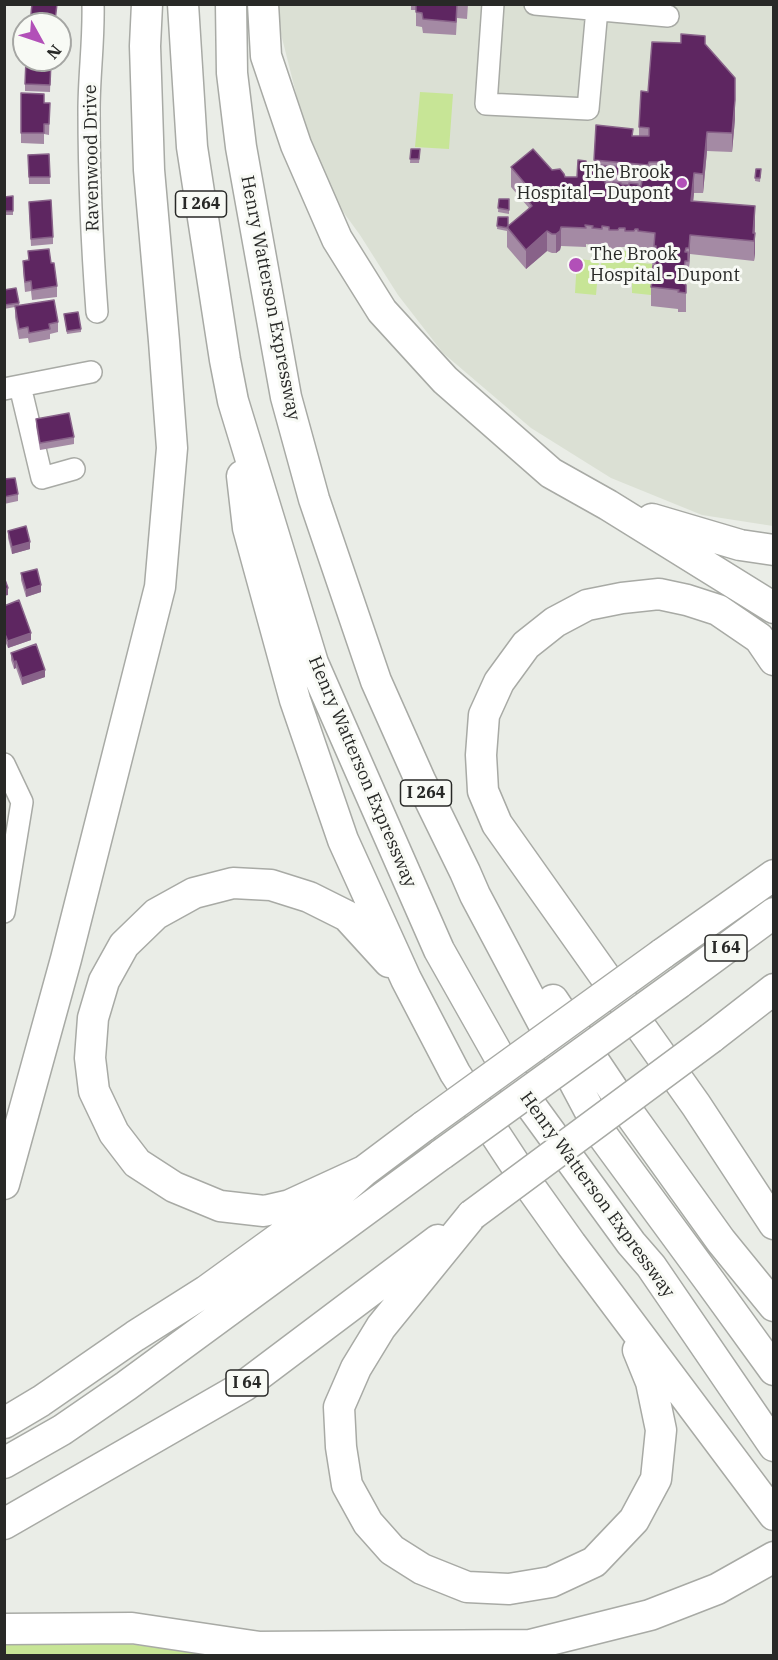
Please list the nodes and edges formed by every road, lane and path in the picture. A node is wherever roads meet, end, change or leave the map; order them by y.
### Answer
1 (93, 4) edge
2 (147, 4) edge
3 (183, 4) edge
4 (231, 4) edge
5 (263, 4) edge
6 (493, 4) edge
7 (535, 4) edge
8 (609, 8) edge
9 (668, 16) dead end
10 (241, 147) junction
11 (98, 312) dead end
12 (91, 372) dead end
13 (12, 388) edge
14 (233, 401) junction
15 (74, 469) dead end
16 (608, 505) junction
17 (774, 550) edge
18 (774, 608) edge
19 (774, 660) edge
20 (4, 764) edge
21 (774, 852) edge
22 (9, 855) edge
23 (774, 875) edge
24 (735, 902) junction
25 (4, 912) edge
26 (774, 913) edge
27 (405, 979) junction
28 (774, 989) edge
29 (364, 1171) junction
30 (4, 1184) edge
31 (472, 1215) junction
32 (774, 1224) edge
33 (774, 1306) edge
34 (623, 1314) junction
35 (774, 1370) edge
36 (4, 1423) edge
37 (774, 1446) edge
38 (4, 1463) edge
39 (774, 1515) edge
40 (4, 1524) edge
41 (774, 1557) edge
42 (4, 1629) edge
43 (254, 1647) junction
44 (322, 1656) edge

1 - 11 street, Ravenwood Drive
2 - 30 highway
3 - 14 highway, Henry Watterson Expressway / I 264
4 - 10 highway, Henry Watterson Expressway / I 264
5 - 16 highway
6 - 8 street
7 - 8 street
8 - 9 street
10 - 33 highway
10 - 35 highway, Henry Watterson Expressway / I 264
12 - 13 street
13 - 15 street
14 - 27 highway
14 - 37 highway, Henry Watterson Expressway / I 264
16 - 17 highway
16 - 18 highway
19 - 32 highway
20 - 22 street
21 - 24 highway
22 - 25 street
23 - 24 highway
24 - 29 highway, bridge
26 - 38 highway, I 64, bridge
27 - 29 highway
27 - 34 highway
28 - 31 highway, I 64, bridge
29 - 36 highway
31 - 34 highway
31 - 40 highway, I 64
34 - 39 highway
41 - 43 highway
42 - 43 highway
43 - 44 highway

